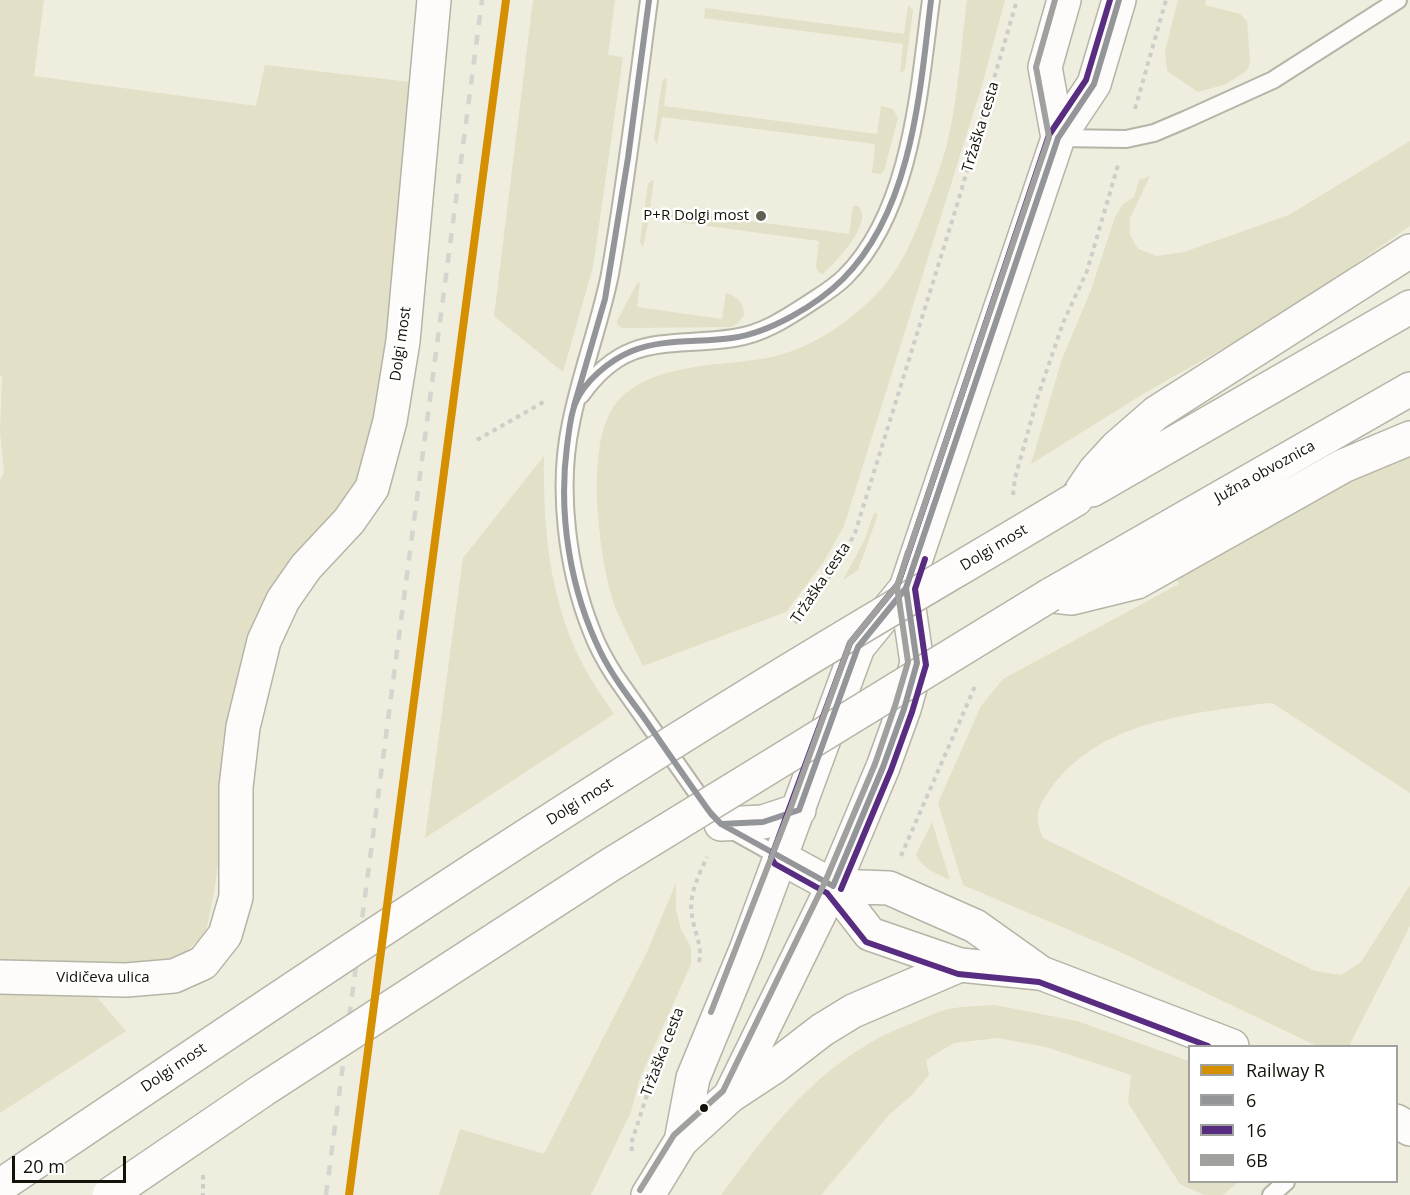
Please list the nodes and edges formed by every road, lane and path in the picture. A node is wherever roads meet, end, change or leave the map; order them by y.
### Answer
1 (434, 0) edge
2 (649, 0) edge
3 (931, 0) edge
4 (1017, 0) edge
5 (1064, 0) edge
6 (1119, 0) edge
7 (1166, 0) edge
8 (1398, 0) edge
9 (1148, 67) dead end
10 (1058, 138) junction
11 (1108, 200) dead end
12 (1410, 251) edge
13 (1410, 307) edge
14 (1410, 389) edge
15 (575, 403) junction
16 (1410, 438) edge
17 (477, 440) dead end
18 (1013, 498) dead end
19 (1076, 499) junction
20 (906, 588) junction
21 (1050, 595) junction
22 (789, 632) dead end
23 (978, 677) dead end
24 (799, 810) junction
25 (722, 824) junction
26 (902, 856) dead end
27 (780, 858) junction
28 (833, 886) junction
29 (203, 963) joint
30 (960, 964) junction
31 (698, 967) dead end
32 (1041, 973) junction
33 (0, 977) edge
34 (1227, 1045) edge
35 (661, 1053) dead end
36 (730, 1096) junction
37 (681, 1141) junction
38 (633, 1155) dead end
39 (1285, 1183) edge
40 (0, 1186) edge
41 (109, 1195) edge
42 (648, 1195) edge
43 (1271, 1195) edge

1 - 29 main road, Dolgi most
2 - 15 lane
3 - 15 lane
4 - 22 path, Tržaška cesta
5 - 10 main road
6 - 10 main road
7 - 9 path
8 - 10 lane
10 - 20 main road
11 - 18 path
12 - 19 main road
13 - 19 main road, Dolgi most
14 - 21 main road, Južna obvoznica
15 - 17 path
15 - 25 lane
16 - 21 main road
19 - 40 main road, Dolgi most, bridge
20 - 24 main road
20 - 28 main road
21 - 41 main road, bridge
23 - 26 path
24 - 25 main road
24 - 27 main road
25 - 27 lane
25 - 31 path
27 - 28 main road
27 - 37 main road
28 - 30 main road
28 - 32 main road
28 - 36 main road
29 - 33 main road, Vidičeva ulica
30 - 32 main road
30 - 36 main road
32 - 34 main road
35 - 38 path, Tržaška cesta
36 - 37 main road
37 - 42 main road
39 - 43 lane

